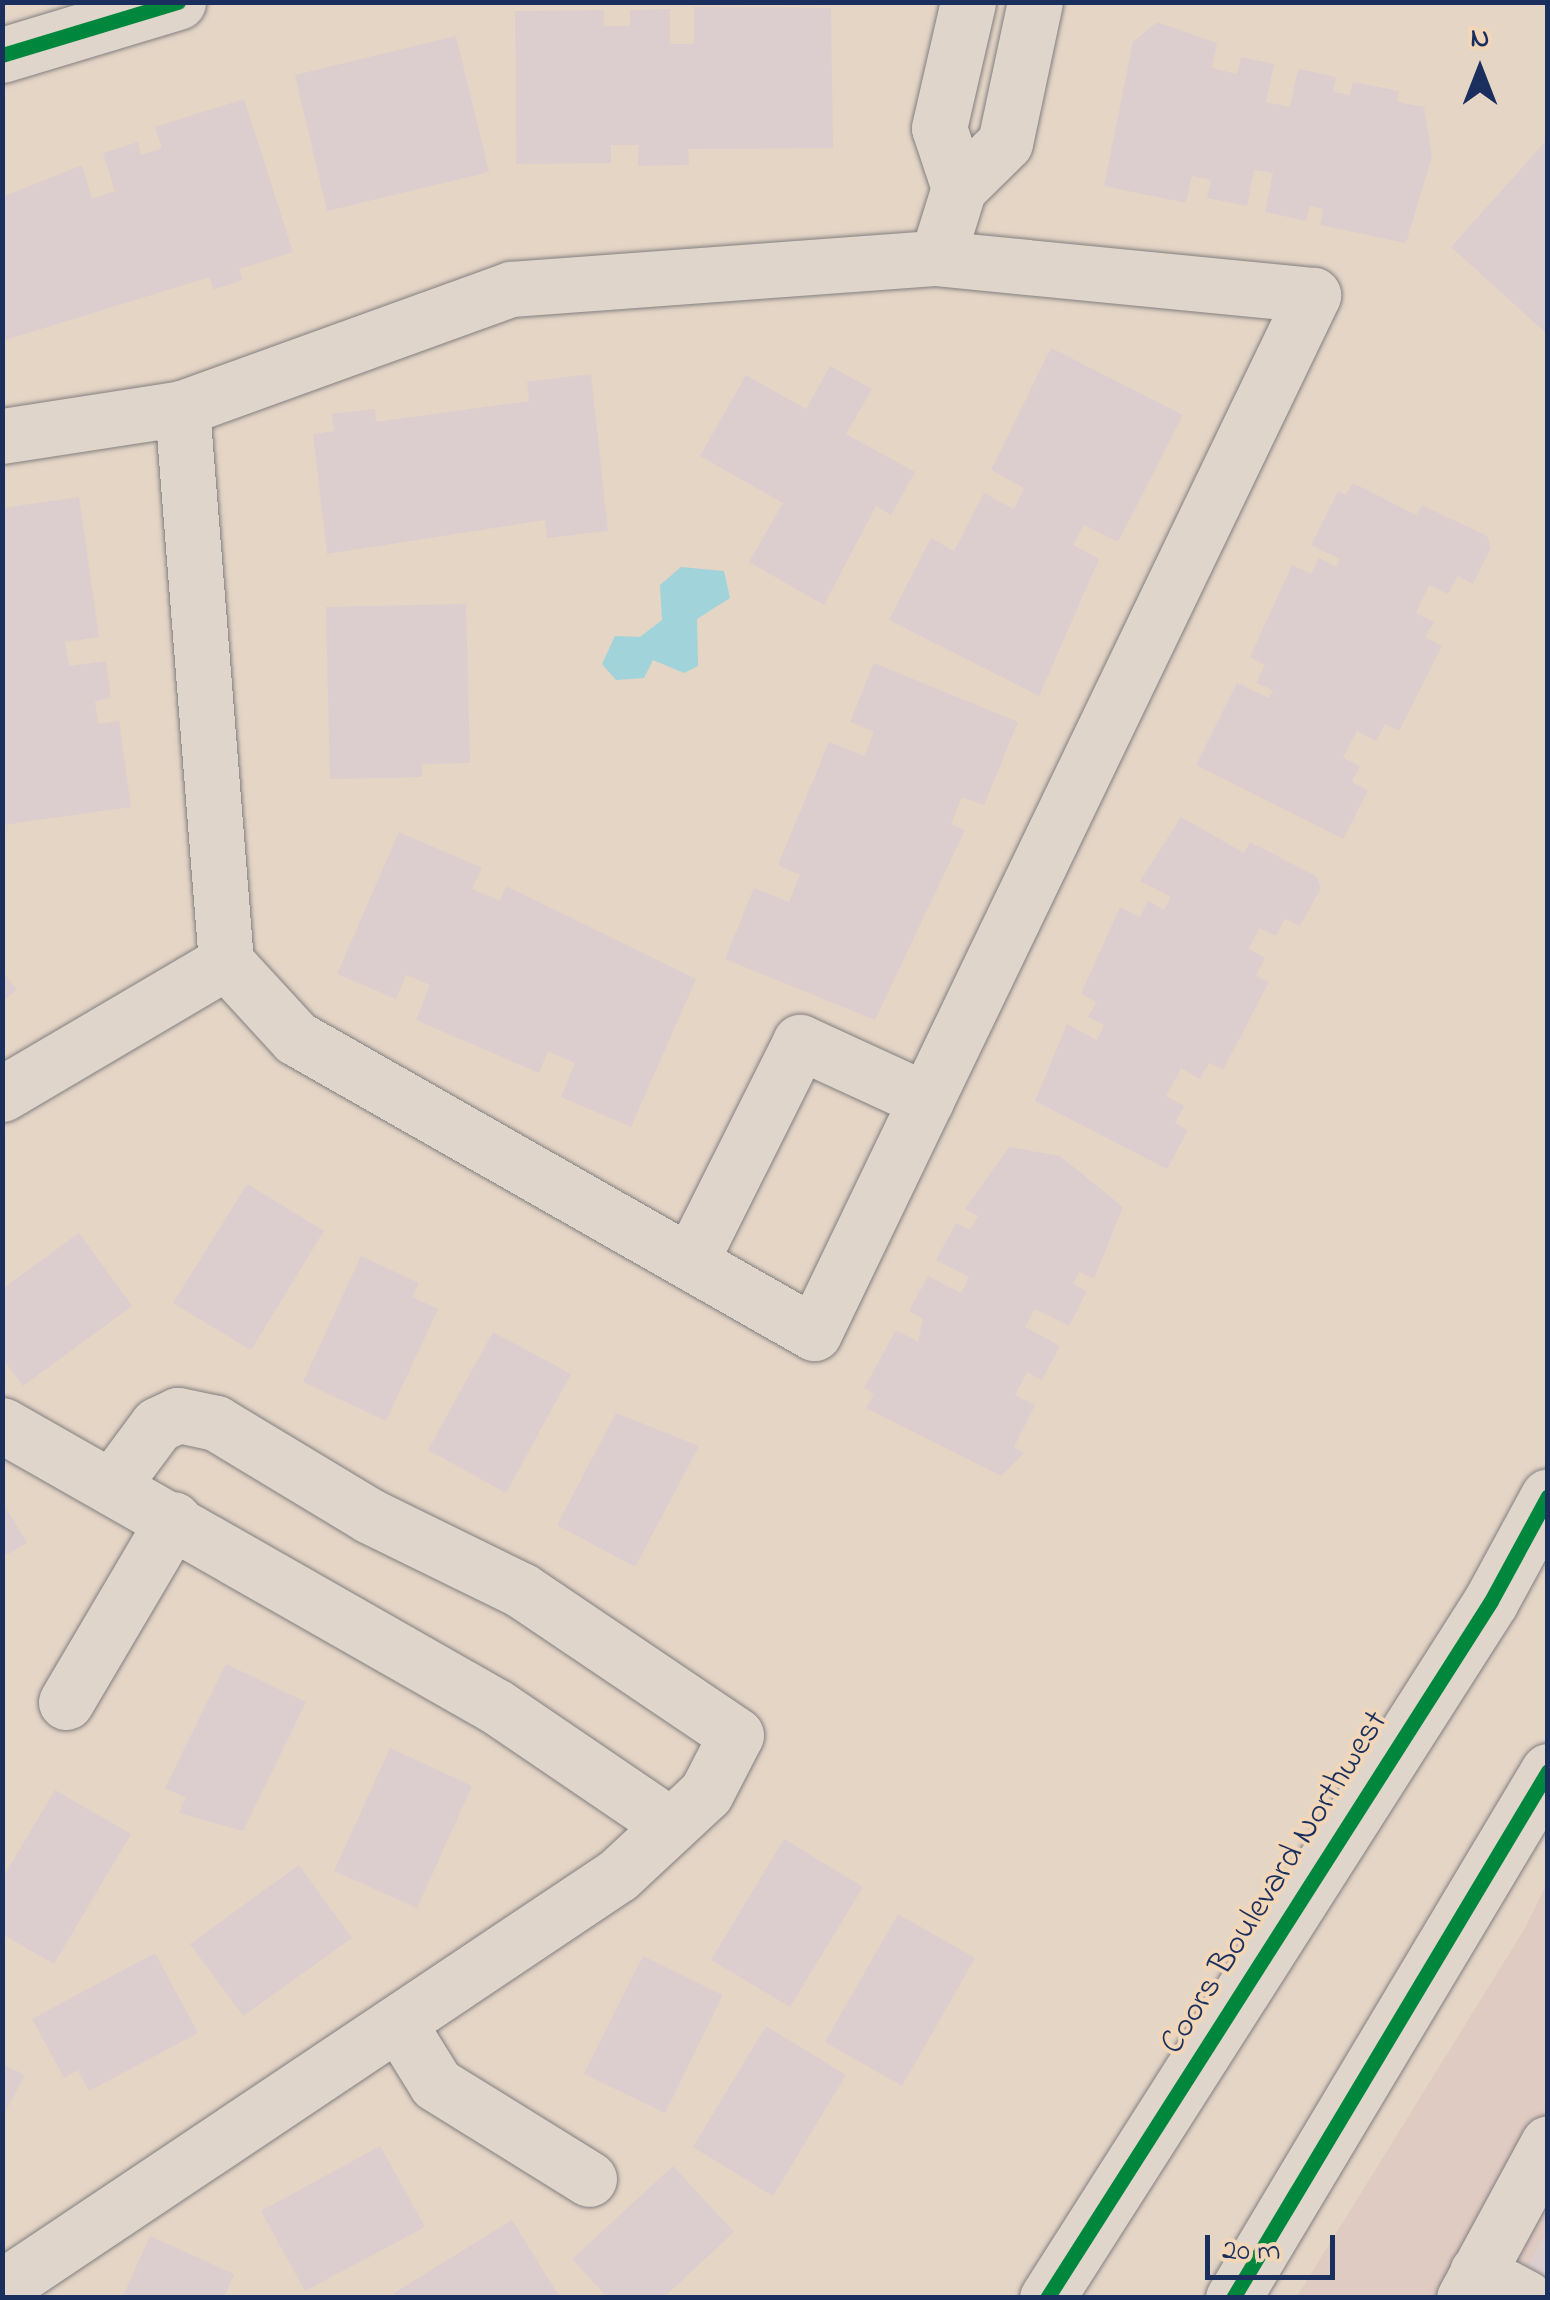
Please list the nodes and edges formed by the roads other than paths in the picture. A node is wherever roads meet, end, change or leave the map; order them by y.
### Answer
1 (178, 2) edge
2 (968, 2) edge
3 (1036, 2) edge
4 (2, 55) edge
5 (959, 188) junction
6 (937, 258) junction
7 (182, 408) junction
8 (2, 436) edge
9 (226, 962) junction
10 (2, 1094) edge
11 (926, 1100) junction
12 (690, 1262) junction
13 (2, 1425) edge
14 (114, 1483) junction
15 (1548, 1496) edge
16 (174, 1519) junction
17 (66, 1702) dead end
18 (1546, 1777) edge
19 (669, 1824) junction
20 (399, 2024) junction
21 (1548, 2143) edge
22 (590, 2178) dead end
23 (1471, 2285) edge
24 (2, 2287) edge
25 (1047, 2298) edge
26 (1233, 2298) edge
27 (1526, 2298) edge

1 - 4 main road
2 - 5 main road
3 - 5 main road
5 - 6 main road
6 - 7 main road
6 - 11 main road
7 - 8 main road
7 - 9 main road
9 - 10 main road
9 - 12 main road
11 - 12 main road
11 - 12 main road
13 - 14 main road
14 - 16 main road
14 - 19 main road
15 - 25 main road, Coors Boulevard Northwest
16 - 17 main road
16 - 19 main road
18 - 26 main road
19 - 20 main road
20 - 22 main road
20 - 24 main road
21 - 23 main road
23 - 27 main road

